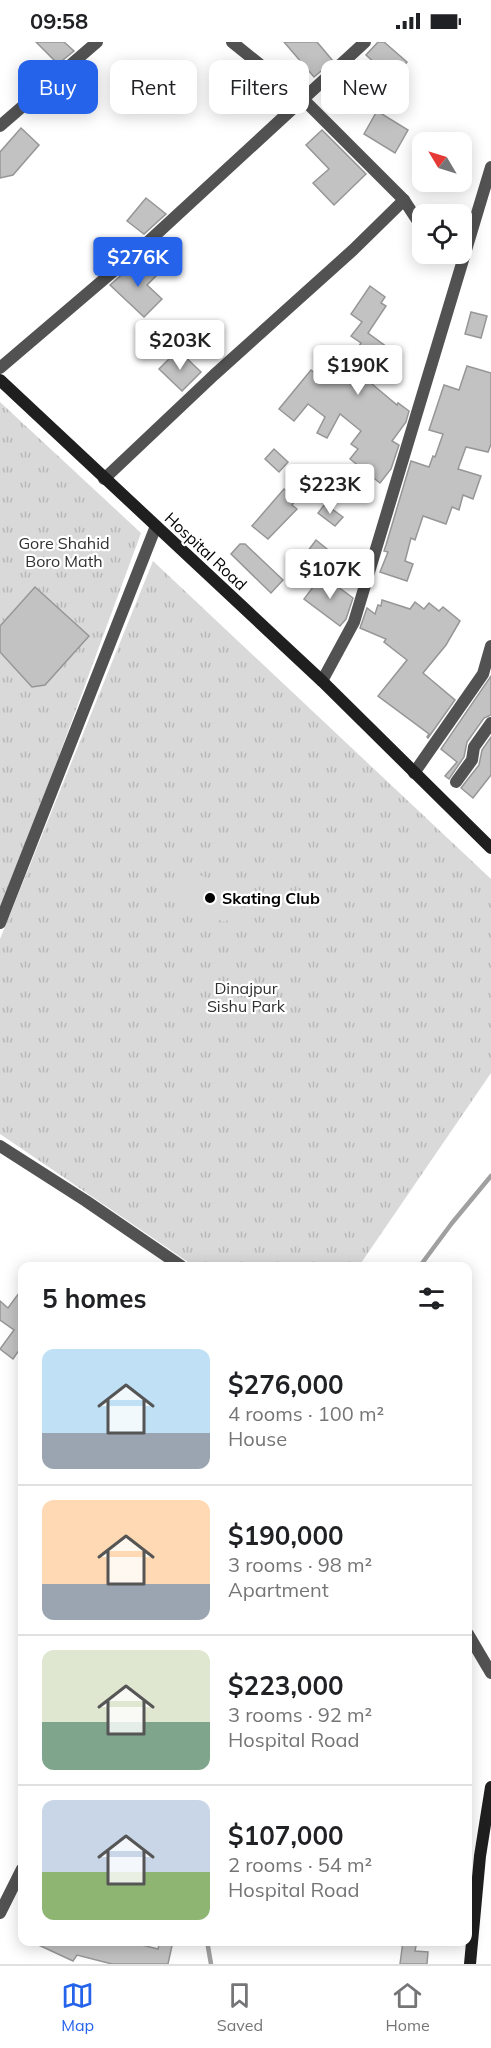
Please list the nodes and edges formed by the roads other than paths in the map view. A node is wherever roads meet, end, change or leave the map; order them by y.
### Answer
1 (97, 42) edge
2 (232, 42) edge
3 (365, 42) edge
4 (254, 60) edge
5 (309, 95) edge
6 (309, 105) edge
7 (289, 114) edge
8 (0, 126) edge
9 (491, 167) edge
10 (404, 201) junction
11 (412, 213) edge
12 (472, 225) edge
13 (460, 264) edge
14 (0, 368) edge
15 (0, 380) edge
16 (104, 479) junction
17 (156, 526) junction
18 (491, 646) edge
19 (322, 681) junction
20 (491, 723) edge
21 (414, 773) junction
22 (456, 782) dead end
23 (491, 848) edge
24 (0, 923) edge
25 (0, 1148) edge
26 (175, 1262) edge
27 (472, 1642) edge
28 (491, 1673) edge
29 (491, 1787) edge
30 (18, 1877) edge
31 (0, 1912) edge
32 (471, 1964) edge

1 - 8 street
2 - 4 street
3 - 5 street
6 - 10 street
7 - 14 street
9 - 12 street
10 - 11 street
10 - 16 street
13 - 19 street
15 - 16 main road, Hospital Road
16 - 17 main road, Hospital Road
17 - 19 main road, Hospital Road
17 - 24 street
18 - 21 street
19 - 21 main road, Hospital Road
20 - 22 street
21 - 23 main road, Hospital Road
25 - 26 street
27 - 28 street
29 - 32 main road
30 - 31 street

